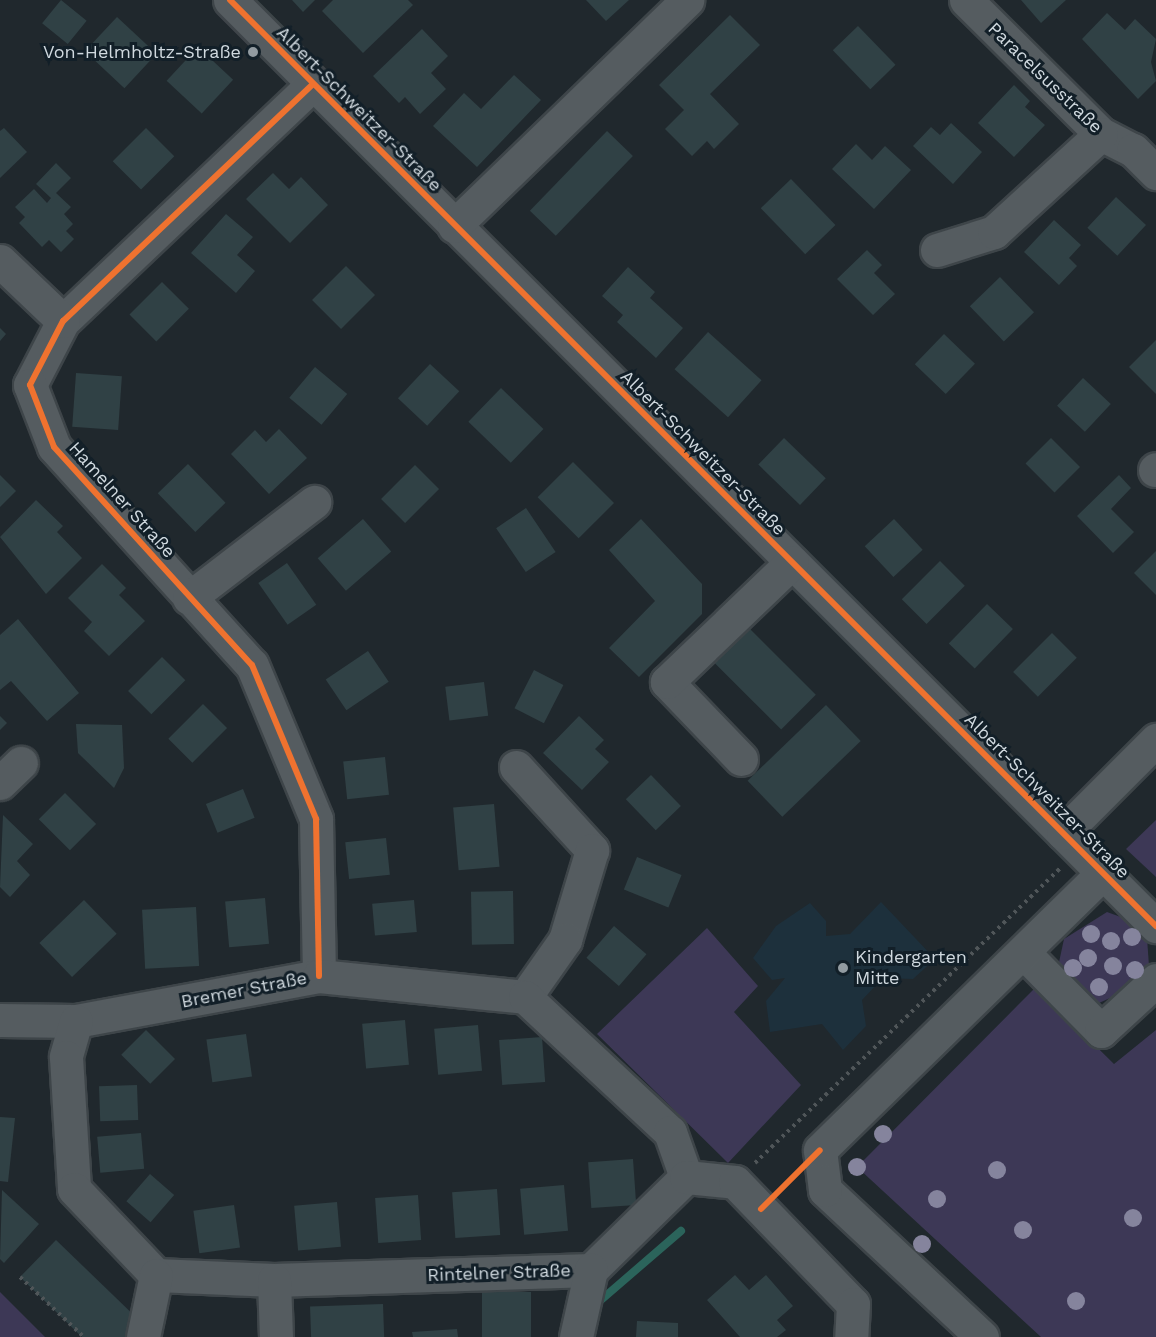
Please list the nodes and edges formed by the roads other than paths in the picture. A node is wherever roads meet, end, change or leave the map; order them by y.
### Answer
1 (230, 0) edge
2 (687, 0) edge
3 (966, 0) edge
4 (313, 84) junction
5 (1101, 134) junction
6 (1156, 173) edge
7 (454, 226) junction
8 (937, 250) dead end
9 (0, 261) edge
10 (63, 321) junction
11 (314, 502) dead end
12 (792, 562) junction
13 (189, 598) junction
14 (1156, 740) edge
15 (741, 759) dead end
16 (516, 767) dead end
17 (1072, 841) junction
18 (1103, 873) junction
19 (1156, 926) edge
20 (1023, 952) junction
21 (319, 976) junction
22 (1156, 980) edge
23 (525, 997) junction
24 (0, 1020) edge
25 (76, 1021) junction
26 (686, 1177) junction
27 (591, 1270) junction
28 (156, 1275) junction
29 (274, 1280) junction
30 (143, 1337) edge
31 (276, 1337) edge
32 (576, 1337) edge
33 (851, 1337) edge
34 (982, 1337) edge

1 - 4 street, Albert-Schweitzer-Straße
2 - 7 street
3 - 5 street, Paracelsusstraße
4 - 7 street, Albert-Schweitzer-Straße
4 - 10 street, Hamelner Straße
5 - 6 street, Paracelsusstraße
5 - 8 street
7 - 12 street, Albert-Schweitzer-Straße
9 - 10 street
10 - 13 street, Hamelner Straße
11 - 13 street
12 - 15 street
12 - 17 street, Albert-Schweitzer-Straße
13 - 21 street, Hamelner Straße
14 - 17 street
16 - 23 street
17 - 18 street, Albert-Schweitzer-Straße
18 - 19 street, Albert-Schweitzer-Straße
18 - 20 street, Albert-Schweitzer-Straße
20 - 22 street
20 - 34 street, Albert-Schweitzer-Straße
21 - 23 street, Bremer Straße
21 - 25 street, Bremer Straße
23 - 26 street
24 - 25 street, Bremer Straße
25 - 28 street
26 - 27 street, Rintelner Straße
26 - 33 street
27 - 29 street, Rintelner Straße
27 - 32 street
28 - 29 street, Rintelner Straße
28 - 30 street
29 - 31 street

